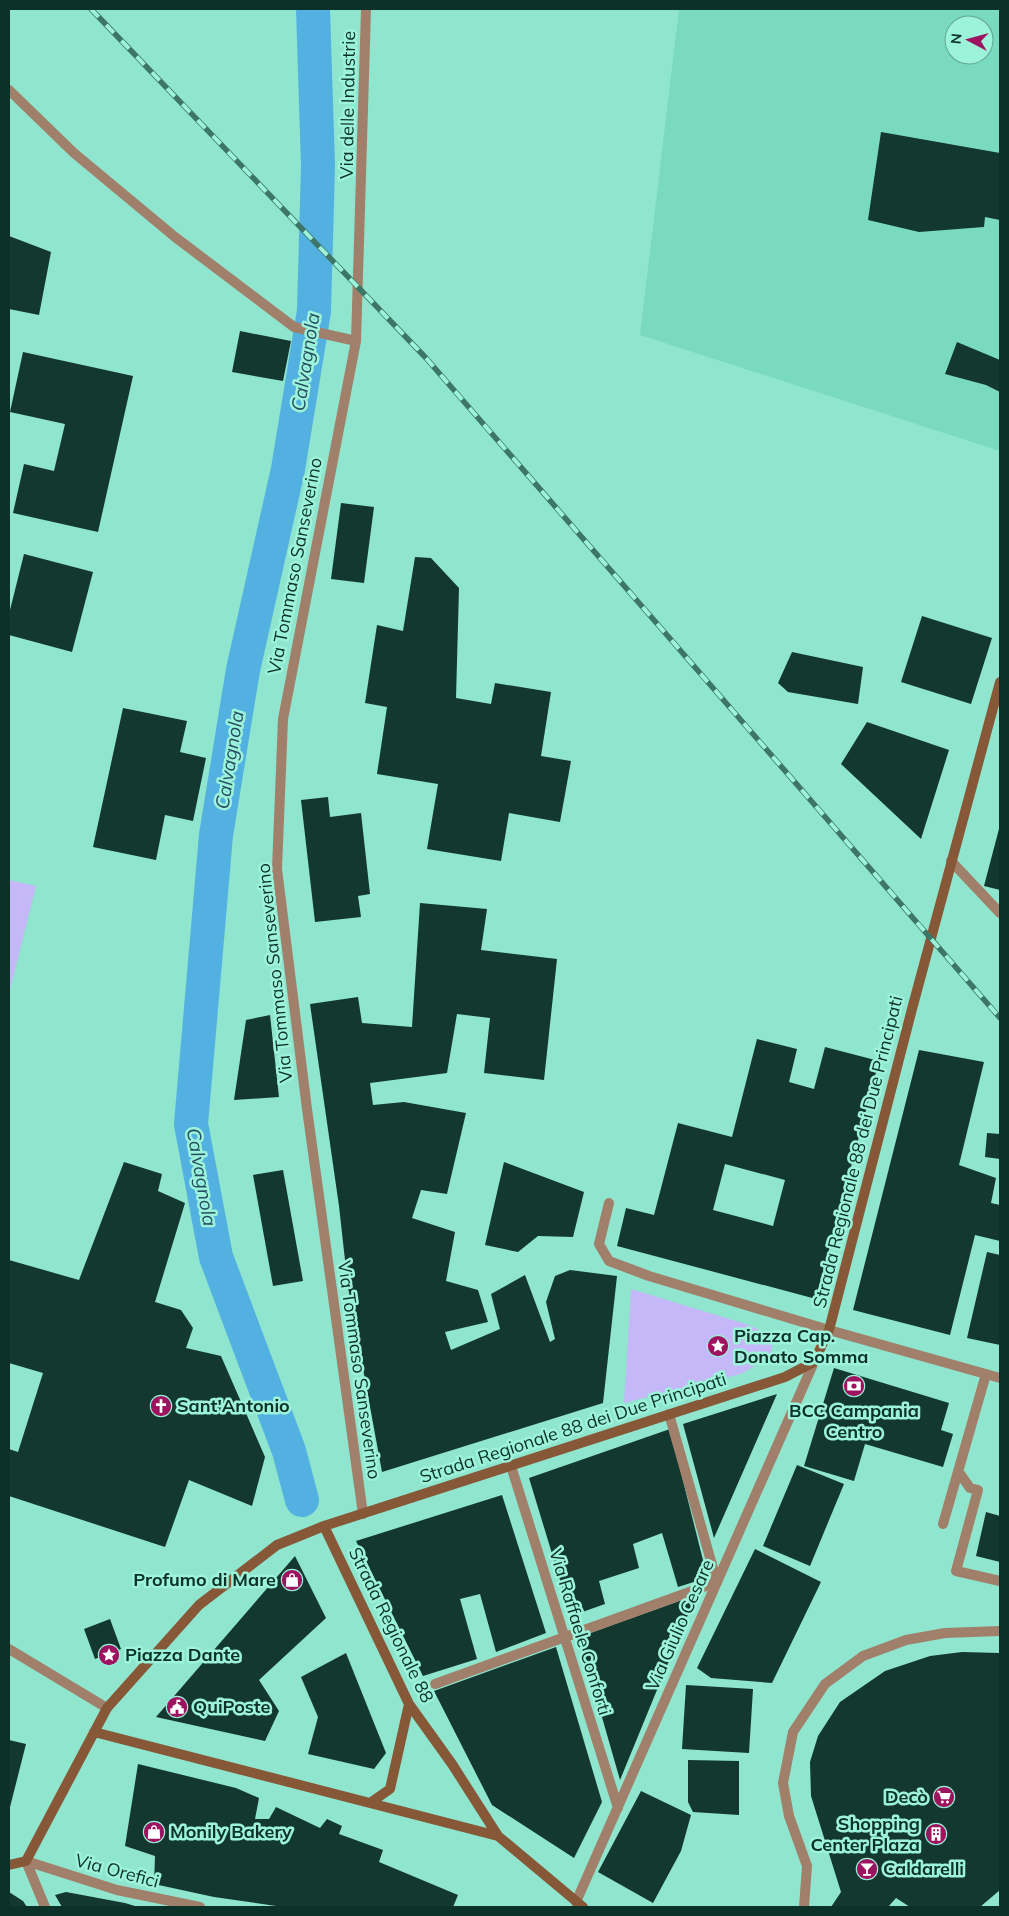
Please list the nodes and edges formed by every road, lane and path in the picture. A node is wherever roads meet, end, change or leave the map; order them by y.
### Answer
1 (366, 9) edge
2 (9, 90) edge
3 (356, 341) junction
4 (1000, 682) edge
5 (951, 861) junction
6 (1000, 913) edge
7 (609, 1203) dead end
8 (829, 1330) junction
9 (814, 1362) junction
10 (986, 1374) junction
11 (1000, 1378) edge
12 (669, 1414) junction
13 (511, 1466) junction
14 (958, 1471) junction
15 (363, 1514) junction
16 (943, 1524) dead end
17 (324, 1526) junction
18 (717, 1582) junction
19 (1000, 1582) edge
20 (1000, 1631) edge
21 (564, 1637) junction
22 (9, 1649) edge
23 (434, 1684) dead end
24 (409, 1704) junction
25 (107, 1708) junction
26 (94, 1732) junction
27 (370, 1803) junction
28 (618, 1808) junction
29 (498, 1836) junction
30 (26, 1861) junction
31 (9, 1865) edge
32 (580, 1905) edge
33 (45, 1907) edge
34 (200, 1907) edge
35 (804, 1907) edge

1 - 3 street, Via delle Industrie
2 - 3 street
3 - 15 street, Via Tommaso Sanseverino
4 - 5 main road, Strada Regionale 88 dei Due Principati
5 - 6 street
5 - 8 main road, Strada Regionale 88 dei Due Principati
7 - 8 street
8 - 9 main road, Strada Regionale 88 dei Due Principati
8 - 10 street
9 - 12 main road, Strada Regionale 88 dei Due Principati
9 - 18 street, Via Giulio Cesare
10 - 11 street
10 - 14 street
12 - 13 main road, Strada Regionale 88 dei Due Principati
12 - 18 street
13 - 15 main road, Strada Regionale 88 dei Due Principati
13 - 21 street, Via Raffaele Conforti
14 - 16 street
14 - 19 street
15 - 17 main road, Strada Regionale 88 dei Due Principati
17 - 24 main road, Strada Regionale 88
17 - 25 main road, Strada Regionale 88 dei Due Principati
18 - 21 street
18 - 28 street, Via Giulio Cesare
20 - 35 street
21 - 23 street
21 - 28 street, Via Raffaele Conforti
22 - 25 street
24 - 27 main road
24 - 29 main road, Strada Regionale 88
25 - 26 main road, Strada Regionale 88 dei Due Principati
26 - 27 main road
26 - 30 main road, Strada Regionale 88 dei Due Principati
27 - 29 main road
28 - 32 street, Via Giulio Cesare
29 - 32 main road
30 - 31 main road
30 - 33 street
30 - 34 street, Via Orefici

